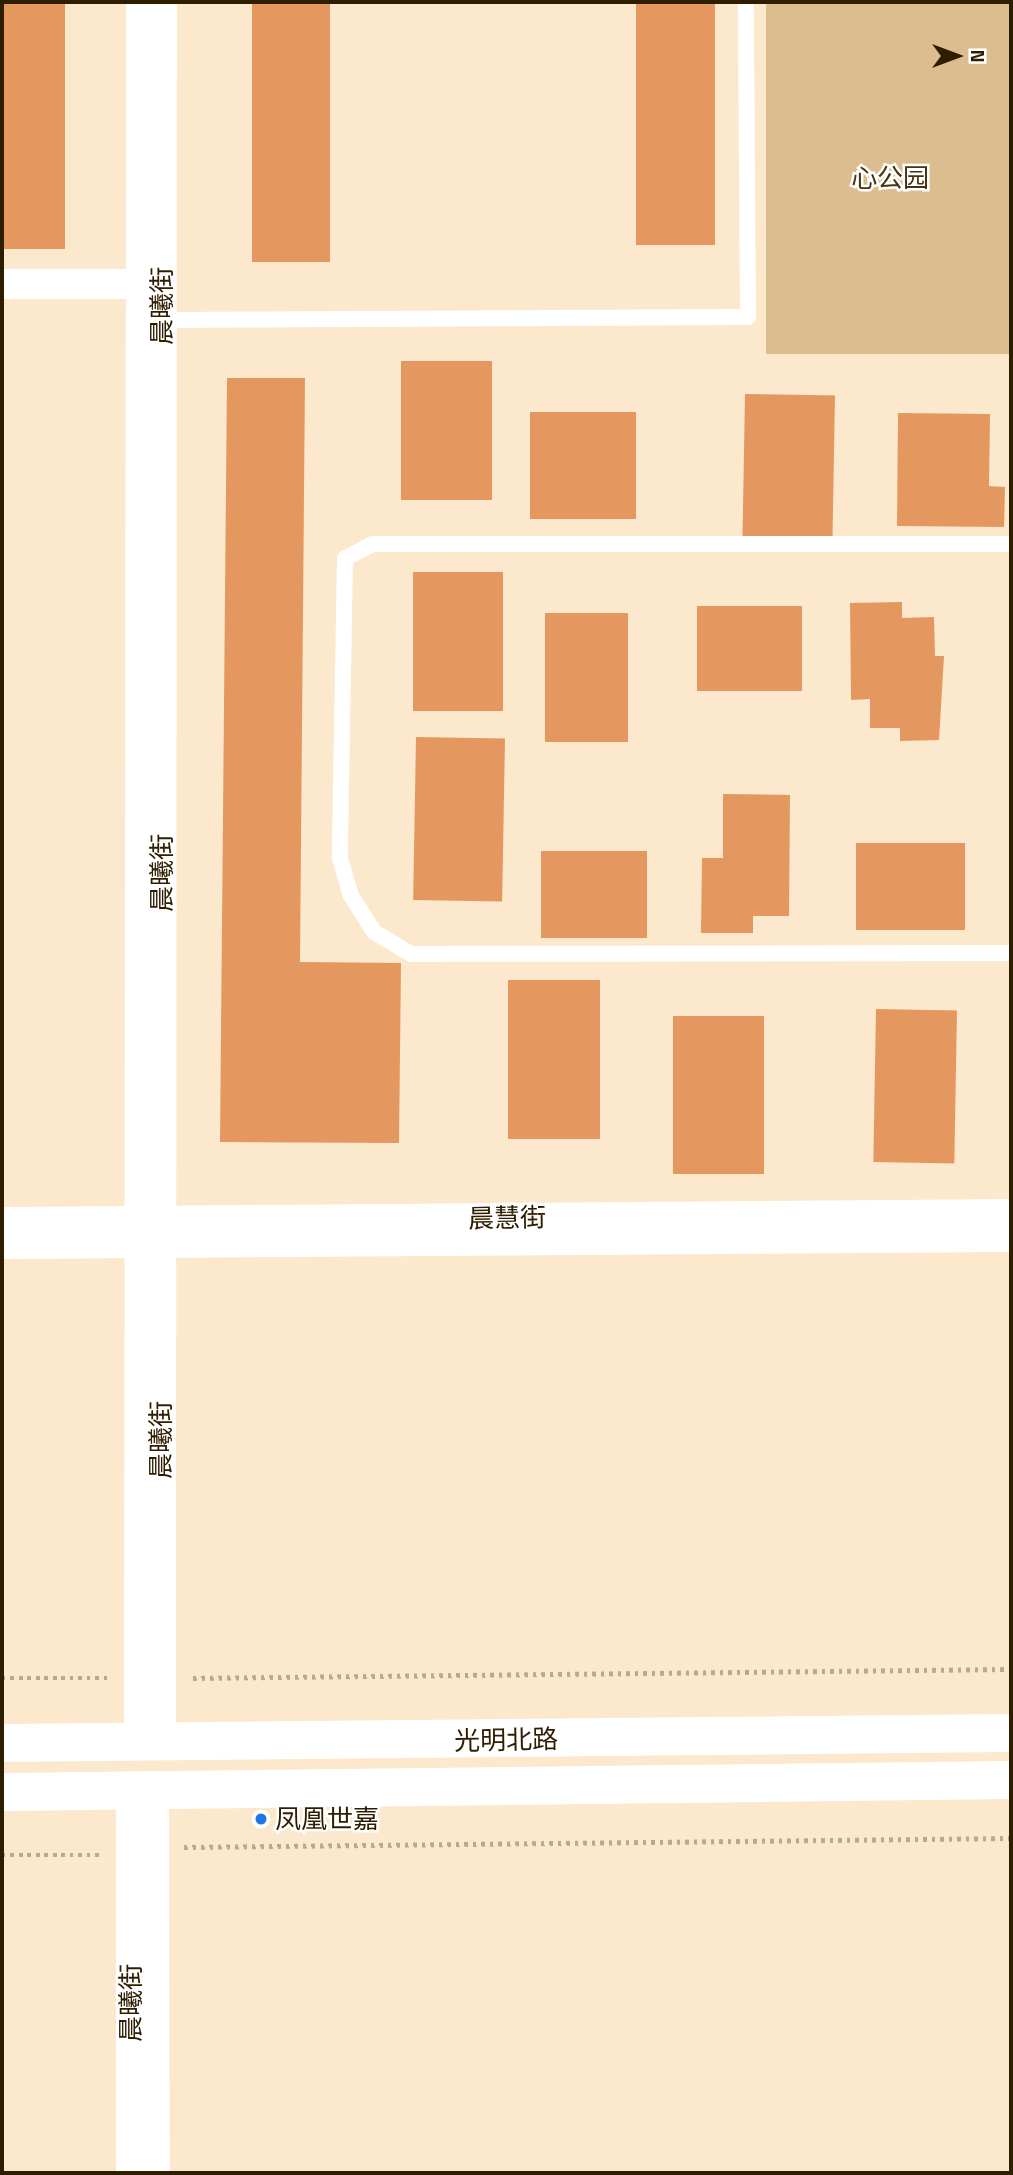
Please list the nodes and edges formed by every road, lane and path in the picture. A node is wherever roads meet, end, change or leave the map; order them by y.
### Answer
1 (141, 2) edge
2 (162, 2) edge
3 (746, 2) edge
4 (2, 284) edge
5 (141, 284) junction
6 (152, 320) junction
7 (1011, 544) edge
8 (1011, 953) edge
9 (1011, 1214) edge
10 (2, 1222) edge
11 (150, 1232) junction
12 (1011, 1237) edge
13 (2, 1244) edge
14 (1011, 1669) edge
15 (2, 1678) edge
16 (150, 1678) junction
17 (1011, 1733) edge
18 (2, 1743) edge
19 (150, 1744) junction
20 (1011, 1780) edge
21 (143, 1791) junction
22 (2, 1792) edge
23 (1011, 1838) edge
24 (143, 1851) junction
25 (2, 1855) edge
26 (131, 2173) edge
27 (155, 2173) edge

1 - 5 street, 晨曦街
2 - 6 street, 晨曦街
3 - 6 lane
4 - 5 street
5 - 6 street, 晨曦街
6 - 11 street, 晨曦街
7 - 8 lane
9 - 11 street, 晨慧街
10 - 11 street, 晨慧街
11 - 12 street, 晨慧街
11 - 13 street, 晨慧街
11 - 16 street, 晨曦街
14 - 16 path
15 - 16 path
16 - 19 street, 晨曦街
17 - 19 main road, 光明北路
18 - 19 main road, 光明北路
20 - 21 main road, 光明北路
21 - 22 main road, 光明北路
21 - 24 street, 晨曦街
23 - 24 path
24 - 25 path
24 - 26 street, 晨曦街
24 - 27 street, 晨曦街

